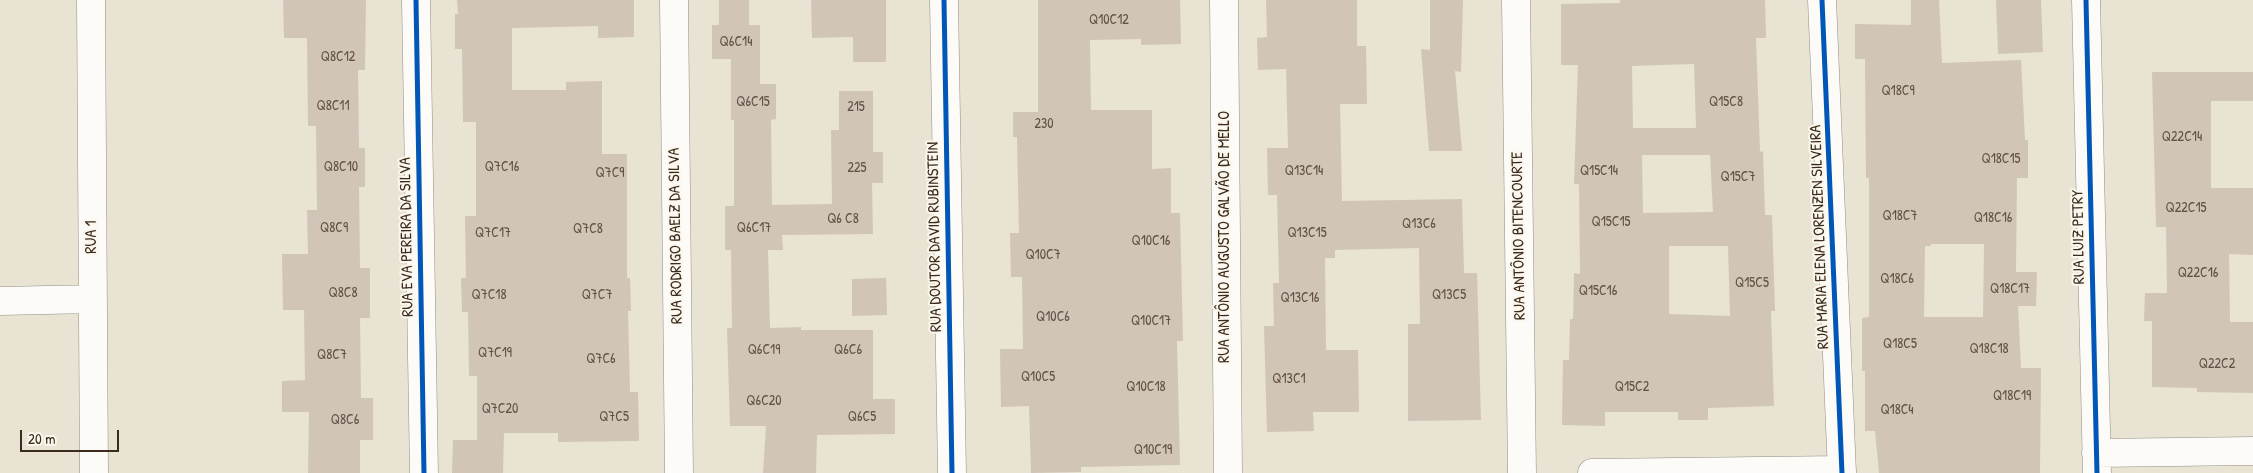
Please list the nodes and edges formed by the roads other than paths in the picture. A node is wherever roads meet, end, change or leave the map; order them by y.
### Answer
1 (91, 0) edge
2 (416, 0) edge
3 (674, 0) edge
4 (944, 0) edge
5 (1224, 0) edge
6 (1516, 0) edge
7 (1822, 0) edge
8 (2086, 0) edge
9 (93, 299) junction
10 (0, 302) edge
11 (2253, 451) edge
12 (2097, 463) edge
13 (1842, 472) edge
14 (94, 473) edge
15 (424, 473) edge
16 (679, 473) edge
17 (952, 473) edge
18 (1228, 473) edge
19 (1522, 473) edge
20 (1592, 473) edge

1 - 9 street, RUA 1
2 - 15 street, RUA EVA PEREIRA DA SILVA
3 - 16 street, RUA RODRIGO BAELZ DA SILVA
4 - 17 street, RUA DOUTOR DAVID RUBINSTEIN
5 - 18 street, RUA ANTÔNIO AUGUSTO GALVÃO DE MELLO
6 - 19 street, RUA ANTÔNIO BITENCOURTE
7 - 13 street, RUA MARIA ELENA LORENZEN SILVEIRA
8 - 12 street, RUA LUIZ PETRY
9 - 10 street
9 - 14 street, RUA 1
11 - 12 street
13 - 20 street

